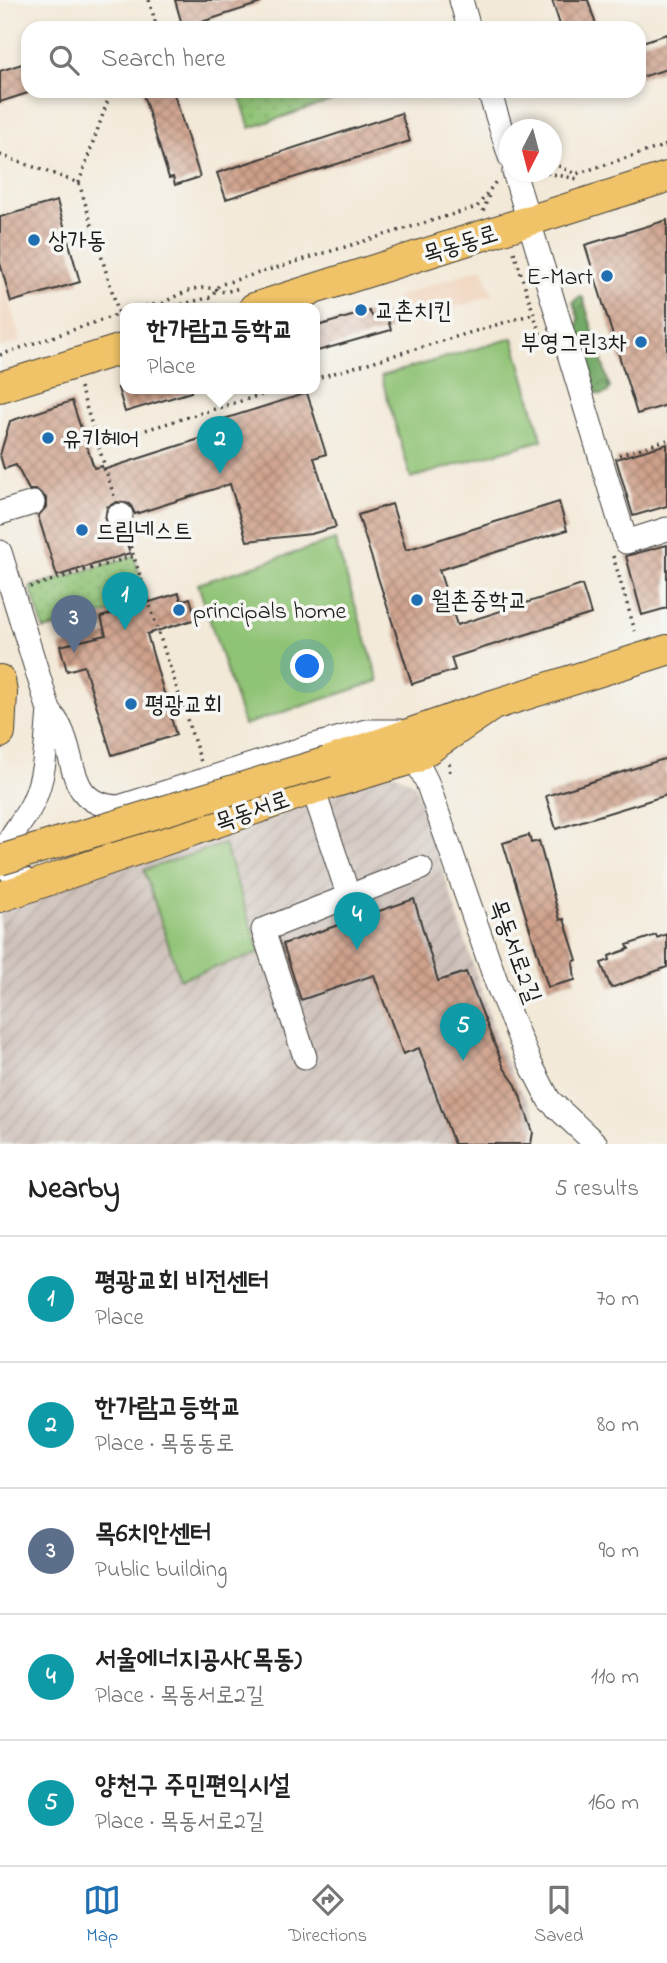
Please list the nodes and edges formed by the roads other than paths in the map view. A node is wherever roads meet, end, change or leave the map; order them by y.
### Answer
1 (461, 0) edge
2 (467, 21) edge
3 (491, 98) edge
4 (499, 124) edge
5 (667, 177) edge
6 (517, 182) edge
7 (529, 222) junction
8 (270, 303) edge
9 (120, 350) edge
10 (0, 387) edge
11 (33, 503) dead end
12 (0, 513) edge
13 (667, 529) edge
14 (0, 552) edge
15 (667, 650) edge
16 (0, 680) edge
17 (48, 710) junction
18 (0, 733) edge
19 (417, 744) junction
20 (313, 789) junction
21 (3, 852) edge
22 (421, 868) dead end
23 (39, 884) junction
24 (0, 897) edge
25 (349, 897) junction
26 (305, 1057) dead end
27 (596, 1144) edge

1 - 2 street
3 - 4 street
5 - 7 main road, 목동동로
6 - 7 street
7 - 8 main road, 목동동로
7 - 13 street
9 - 10 main road
11 - 12 street
14 - 17 street
15 - 19 main road, 목동서로
16 - 18 main road
17 - 19 street
17 - 21 street
19 - 20 main road, 목동서로
19 - 21 main road, 목동서로, bridge
19 - 27 street, 목동서로2길
20 - 23 main road, 목동서로
20 - 25 street
21 - 23 street
22 - 25 street
23 - 24 main road, 목동서로
25 - 26 street

